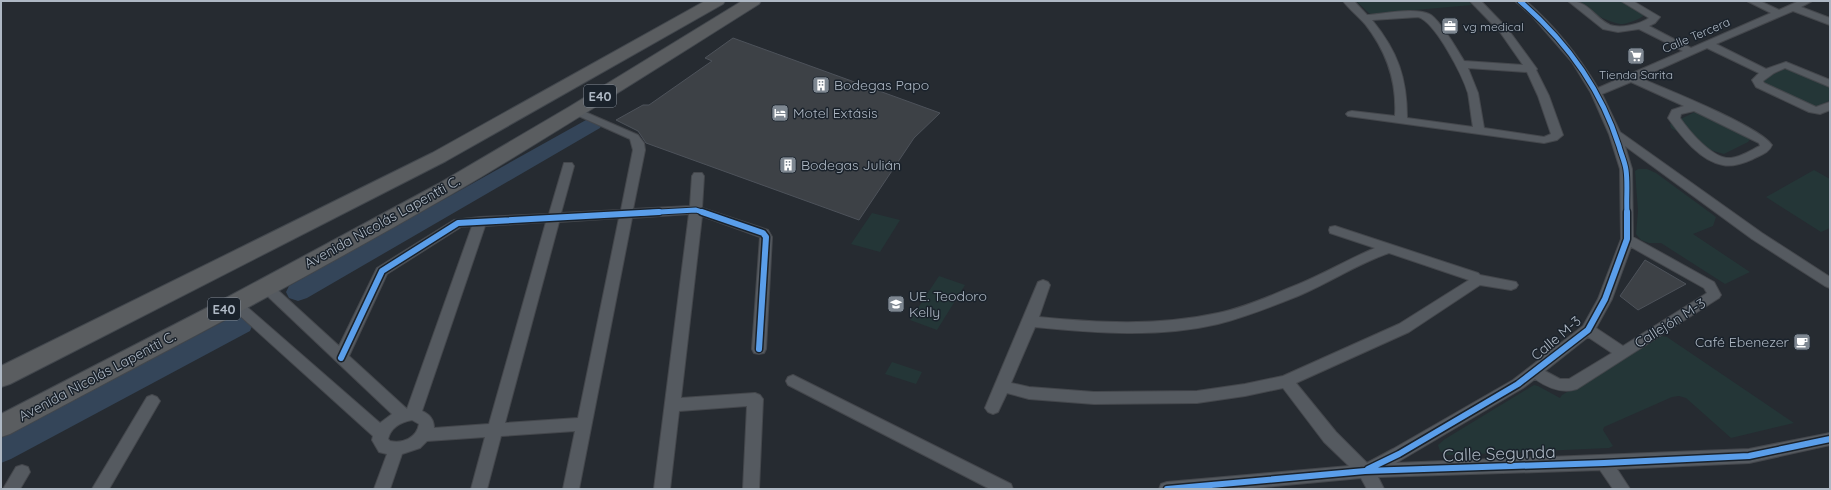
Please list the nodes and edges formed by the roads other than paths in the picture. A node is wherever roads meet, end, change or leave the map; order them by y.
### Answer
1 (717, 1) edge
2 (753, 1) edge
3 (1348, 1) edge
4 (1475, 1) edge
5 (1520, 1) edge
6 (1573, 1) edge
7 (1626, 1) edge
8 (1752, 1) edge
9 (1807, 1) edge
10 (1793, 7) junction
11 (1779, 13) junction
12 (1366, 18) junction
13 (1830, 22) edge
14 (1639, 25) junction
15 (1709, 45) junction
16 (1692, 52) junction
17 (1462, 64) junction
18 (1532, 69) junction
19 (1767, 73) junction
20 (1630, 77) junction
21 (1830, 84) edge
22 (1596, 93) junction
23 (1830, 105) edge
24 (1694, 107) junction
25 (576, 111) junction
26 (1352, 114) dead end
27 (1401, 120) junction
28 (1479, 131) junction
29 (1615, 134) junction
30 (568, 166) dead end
31 (698, 176) dead end
32 (341, 207) junction
33 (696, 210) junction
34 (626, 213) junction
35 (554, 217) junction
36 (480, 221) junction
37 (1335, 230) dead end
38 (1627, 239) junction
39 (1388, 248) junction
40 (1476, 279) junction
41 (1830, 283) edge
42 (1043, 285) dead end
43 (1511, 285) dead end
44 (265, 286) junction
45 (234, 304) junction
46 (1030, 321) junction
47 (1588, 330) junction
48 (760, 349) dead end
49 (1623, 353) junction
50 (342, 358) junction
51 (1, 363) edge
52 (1534, 371) junction
53 (1, 377) edge
54 (793, 381) dead end
55 (1286, 381) junction
56 (1002, 386) junction
57 (152, 401) dead end
58 (672, 404) junction
59 (993, 408) dead end
60 (408, 415) junction
61 (584, 424) junction
62 (1, 426) edge
63 (495, 430) junction
64 (381, 434) junction
65 (424, 434) junction
66 (1830, 439) edge
67 (396, 450) junction
68 (1604, 463) junction
69 (1365, 471) junction
70 (22, 472) dead end
71 (11, 489) edge
72 (100, 489) edge
73 (382, 489) edge
74 (479, 489) edge
75 (571, 489) edge
76 (662, 489) edge
77 (751, 489) edge
78 (1006, 489) edge
79 (1167, 489) edge
80 (1376, 489) edge
81 (1622, 489) edge

1 - 32 highway, Avenida Nicolás Lapentti C. / E40
2 - 25 highway, Avenida Nicolás Lapentti C. / E40
3 - 12 street
4 - 18 street
5 - 22 street, Calle M-3
6 - 14 street
7 - 14 street
8 - 11 street
9 - 10 street, Calle Tercera
10 - 11 street, Calle Tercera
10 - 13 street
11 - 15 street, Calle Tercera
12 - 17 street
12 - 27 street
14 - 16 street
15 - 16 street, Calle Tercera
15 - 19 street
16 - 20 street, Calle Tercera
17 - 18 street
17 - 28 street
18 - 28 street
19 - 21 street
19 - 23 street
20 - 22 street, Calle Tercera
20 - 24 street
22 - 29 street, Calle M-3
24 - 24 street
25 - 34 street
25 - 44 highway, Avenida Nicolás Lapentti C. / E40
26 - 27 street
27 - 28 street
29 - 38 street, Calle M-3
29 - 41 street
30 - 35 street
31 - 33 street
32 - 51 highway
32 - 53 highway, Avenida Nicolás Lapentti C. / E40
33 - 34 street
33 - 48 street
33 - 58 street
34 - 35 street
34 - 61 street
35 - 36 street
35 - 63 street
36 - 50 street
36 - 60 street
37 - 39 street
38 - 47 street, Calle M-3
38 - 49 street, Callejón M-3
39 - 40 street
39 - 46 street
40 - 43 street
40 - 55 street
42 - 46 street
44 - 45 highway, Avenida Nicolás Lapentti C. / E40
44 - 50 street
45 - 62 highway, Avenida Nicolás Lapentti C. / E40
45 - 64 street
46 - 56 street
47 - 49 street
47 - 52 street, Calle M-3
49 - 52 street, Callejón M-3
50 - 60 street
52 - 69 street, Calle M-3
54 - 78 street
55 - 56 street
55 - 69 street
56 - 59 street
57 - 72 street
58 - 76 street
58 - 77 street
60 - 64 street
60 - 65 street
61 - 63 street
61 - 75 street
63 - 65 street
63 - 74 street
64 - 67 street
65 - 67 street
66 - 68 street, Calle Segunda
67 - 73 street
68 - 69 street, Calle Segunda
68 - 81 street
69 - 79 street, Calle Segunda
69 - 80 street
70 - 71 street

